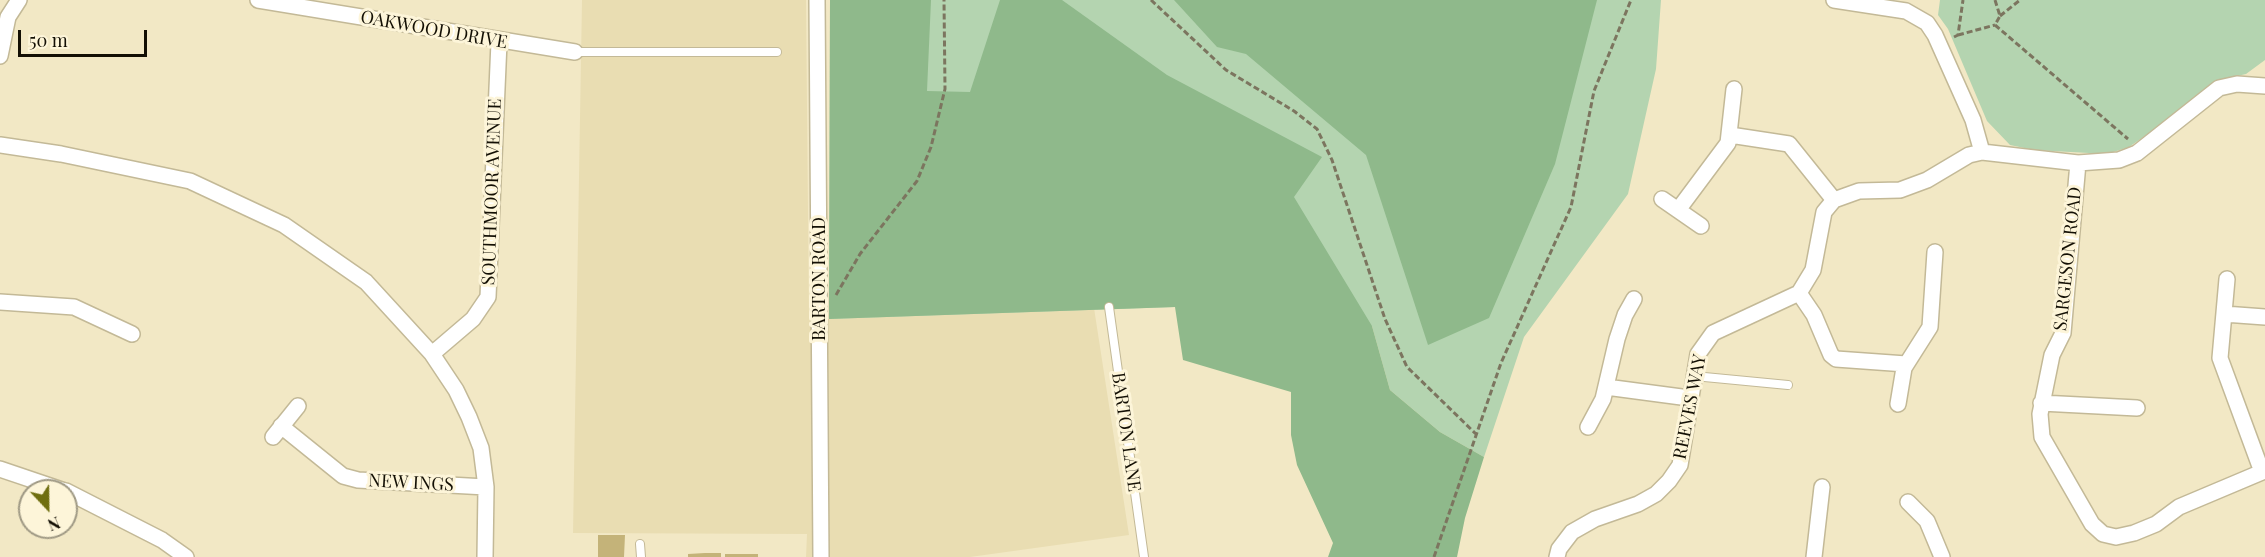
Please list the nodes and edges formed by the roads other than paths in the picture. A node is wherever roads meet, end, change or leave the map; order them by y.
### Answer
1 (19, 0) edge
2 (258, 0) edge
3 (818, 0) edge
4 (1834, 0) edge
5 (499, 42) junction
6 (574, 52) joint
7 (777, 52) dead end
8 (0, 56) edge
9 (2265, 86) edge
10 (1734, 89) dead end
11 (1730, 135) junction
12 (0, 146) edge
13 (1982, 152) junction
14 (2078, 163) junction
15 (1662, 199) dead end
16 (1834, 200) junction
17 (1678, 210) junction
18 (1701, 226) dead end
19 (1935, 252) dead end
20 (2227, 279) dead end
21 (1799, 293) junction
22 (1634, 299) dead end
23 (0, 302) edge
24 (1109, 307) dead end
25 (2224, 314) junction
26 (2265, 317) edge
27 (132, 334) dead end
28 (432, 354) junction
29 (1906, 364) junction
30 (1694, 376) junction
31 (1788, 385) dead end
32 (1606, 387) junction
33 (1689, 398) junction
34 (2041, 403) junction
35 (1898, 404) dead end
36 (298, 406) dead end
37 (2137, 408) dead end
38 (1588, 427) dead end
39 (0, 469) edge
40 (2264, 471) edge
41 (30, 479) edge
42 (486, 487) junction
43 (1822, 487) dead end
44 (78, 497) edge
45 (1908, 502) dead end
46 (640, 544) dead end
47 (186, 557) edge
48 (485, 557) edge
49 (640, 557) edge
50 (821, 557) edge
51 (1144, 557) edge
52 (1557, 557) edge
53 (1814, 557) edge
54 (1942, 557) edge

1 - 8 street
2 - 5 street, OAKWOOD DRIVE
3 - 50 street, BARTON ROAD
4 - 13 street
5 - 6 street, OAKWOOD DRIVE
5 - 28 street, SOUTHMOOR AVENUE
6 - 7 lane
9 - 14 street
10 - 11 street
11 - 16 street
11 - 17 street
12 - 28 street
13 - 14 street
13 - 16 street
14 - 34 street, SARGESON ROAD
15 - 17 street
16 - 21 street
17 - 18 street
19 - 29 street
20 - 25 street, SARGESON ROAD
21 - 29 street
21 - 30 street, REEVES WAY
22 - 32 street
23 - 27 street
24 - 51 lane, BARTON LANE
25 - 26 street
25 - 40 street, SARGESON ROAD
28 - 42 street
29 - 35 street
30 - 31 lane
30 - 33 street, REEVES WAY
32 - 33 street
32 - 38 street
33 - 52 street, REEVES WAY
34 - 37 street
34 - 40 street, SARGESON ROAD
36 - 42 street, NEW INGS
39 - 41 street
42 - 48 street
43 - 53 street
44 - 47 street
45 - 54 street
46 - 49 lane

